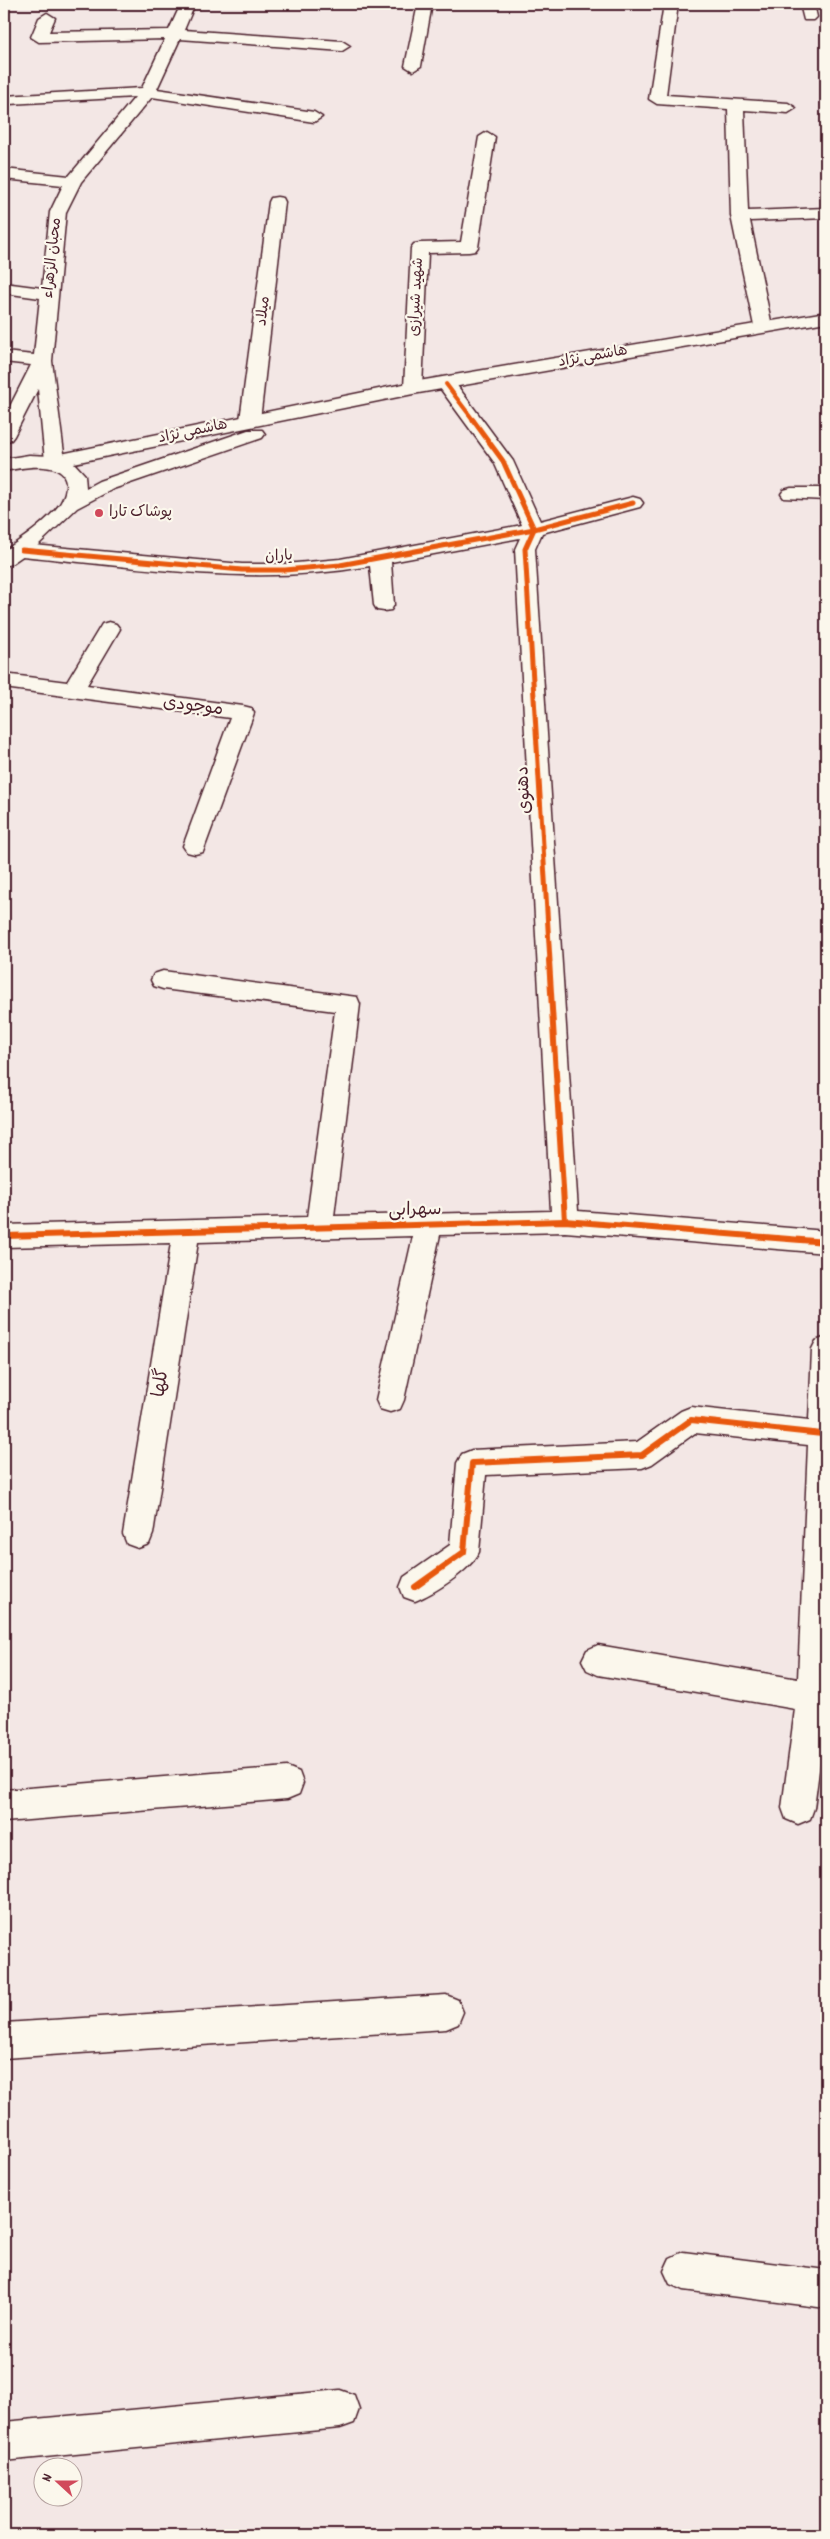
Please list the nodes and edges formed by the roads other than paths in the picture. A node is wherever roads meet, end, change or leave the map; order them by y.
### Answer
1 (188, 4) edge
2 (425, 4) edge
3 (671, 4) edge
4 (47, 18) dead end
5 (176, 34) junction
6 (342, 46) dead end
7 (412, 66) dead end
8 (148, 92) junction
9 (9, 99) dead end
10 (736, 103) junction
11 (788, 108) dead end
12 (314, 117) dead end
13 (487, 137) dead end
14 (4, 174) edge
15 (73, 181) junction
16 (277, 202) dead end
17 (826, 212) edge
18 (740, 216) junction
19 (4, 288) edge
20 (50, 294) junction
21 (826, 317) edge
22 (763, 326) junction
23 (4, 357) edge
24 (42, 362) junction
25 (446, 384) junction
26 (413, 388) junction
27 (360, 399) junction
28 (250, 420) junction
29 (4, 436) edge
30 (55, 462) junction
31 (4, 465) edge
32 (791, 494) dead end
33 (826, 494) edge
34 (633, 503) dead end
35 (70, 504) junction
36 (534, 528) junction
37 (13, 555) edge
38 (380, 558) junction
39 (384, 605) dead end
40 (109, 629) dead end
41 (4, 681) edge
42 (73, 691) junction
43 (195, 846) dead end
44 (163, 980) dead end
45 (565, 1221) junction
46 (429, 1225) junction
47 (319, 1228) junction
48 (186, 1231) junction
49 (4, 1236) edge
50 (826, 1242) edge
51 (826, 1349) edge
52 (390, 1400) dead end
53 (822, 1434) junction
54 (138, 1534) dead end
55 (415, 1587) dead end
56 (598, 1660) dead end
57 (813, 1697) junction
58 (288, 1783) dead end
59 (4, 1806) edge
60 (798, 1808) dead end
61 (446, 2012) dead end
62 (4, 2041) edge
63 (683, 2271) dead end
64 (826, 2289) edge
65 (340, 2409) dead end
66 (4, 2442) edge

1 - 5 street, محبان الزهراء
2 - 7 street
3 - 10 street
4 - 5 street
5 - 6 street
5 - 8 street, محبان الزهراء
8 - 9 street
8 - 12 street
8 - 15 street, محبان الزهراء
10 - 11 street
10 - 18 street
13 - 26 street, شهید شیرازی
14 - 15 street
15 - 20 street, محبان الزهراء
16 - 28 street, میلاد
17 - 18 street
18 - 22 street
19 - 20 street
20 - 24 street, محبان الزهراء
21 - 22 street, هاشمی نژاد
22 - 25 street, هاشمی نژاد
23 - 24 street
24 - 29 street
24 - 30 street, محبان الزهراء
25 - 26 street, هاشمی نژاد
25 - 36 street
26 - 27 street, هاشمی نژاد
27 - 28 street, هاشمی نژاد
27 - 35 street, هاشمی نژاد
28 - 30 street, هاشمی نژاد
30 - 31 street
30 - 35 street
32 - 33 street
34 - 36 street, یاران
35 - 37 street, هاشمی نژاد
36 - 38 street, یاران
36 - 45 street, دهنوی
37 - 38 street, یاران
38 - 39 street
40 - 42 street
41 - 42 street, موجودی
42 - 43 street, موجودی
44 - 47 street
45 - 46 street, سهرابی
45 - 50 street, سهرابی
46 - 47 street, سهرابی
46 - 52 street
47 - 48 street, سهرابی
48 - 49 street, سهرابی
48 - 54 street, گلها
51 - 53 street
53 - 55 street
53 - 57 street
56 - 57 street
57 - 60 street
58 - 59 street
61 - 62 street
63 - 64 street
65 - 66 street

